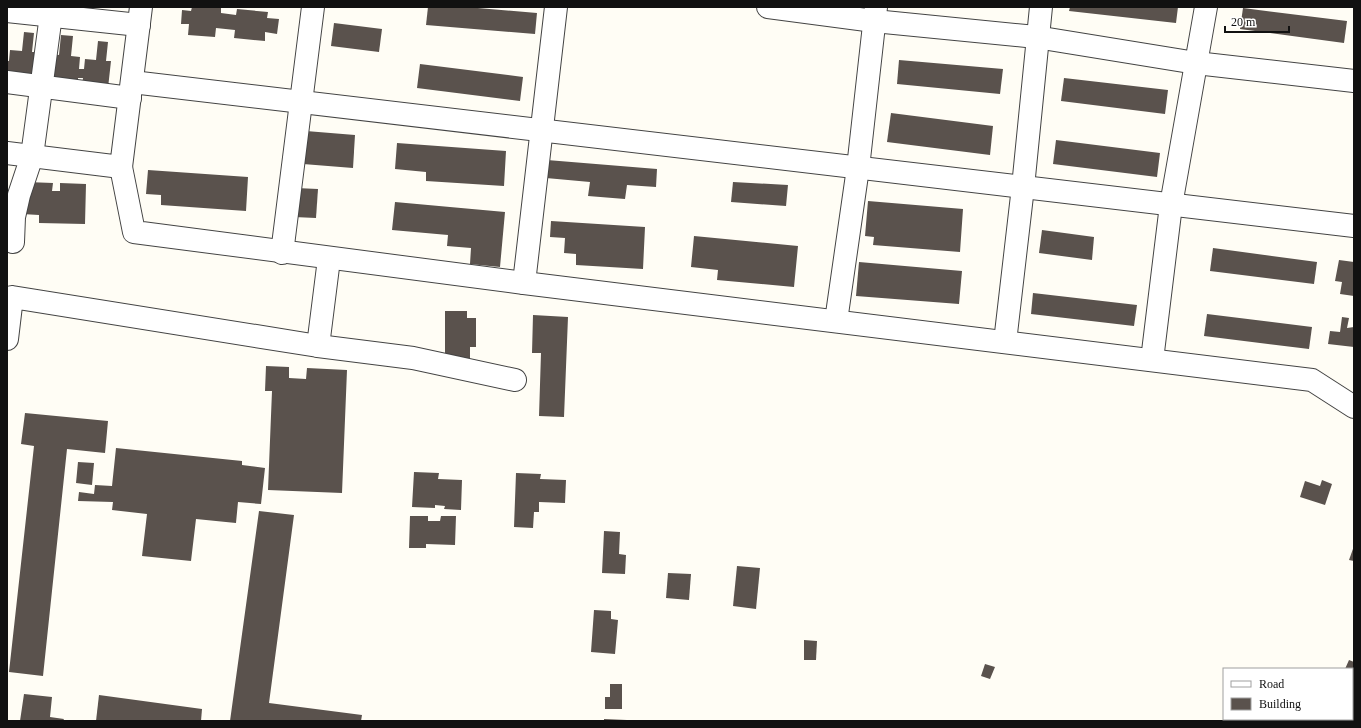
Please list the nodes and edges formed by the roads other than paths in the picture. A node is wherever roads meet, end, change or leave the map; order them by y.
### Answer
1 (312, 7) edge
2 (556, 7) edge
3 (768, 7) edge
4 (1041, 7) edge
5 (1206, 7) edge
6 (7, 11) edge
7 (875, 14) edge
8 (51, 15) junction
9 (140, 16) edge
10 (1036, 37) junction
11 (1196, 63) junction
12 (1354, 81) edge
13 (7, 82) edge
14 (41, 86) junction
15 (131, 90) junction
16 (301, 102) junction
17 (543, 131) junction
18 (7, 153) edge
19 (32, 156) junction
20 (121, 167) junction
21 (858, 168) junction
22 (1023, 187) junction
23 (1171, 205) junction
24 (1354, 226) edge
25 (13, 242) dead end
26 (282, 253) junction
27 (330, 259) junction
28 (524, 283) junction
29 (836, 321) junction
30 (7, 338) edge
31 (1005, 342) junction
32 (318, 346) junction
33 (1152, 360) junction
34 (515, 380) dead end
35 (1354, 407) edge

1 - 16 street
2 - 17 street
3 - 7 street
4 - 10 street
5 - 11 street
6 - 8 street
7 - 10 street
7 - 21 street
8 - 9 street
8 - 14 street
9 - 15 street
10 - 11 street
10 - 22 street
11 - 12 street
11 - 23 street
13 - 14 street
14 - 15 street
14 - 19 street
15 - 16 street
15 - 20 street
16 - 17 street
16 - 26 street
17 - 21 street
17 - 28 street
18 - 19 street
19 - 20 street
19 - 25 street
20 - 26 street
21 - 22 street
21 - 29 street
22 - 23 street
22 - 31 street
23 - 24 street
23 - 33 street
26 - 27 street
27 - 28 street
27 - 32 street
28 - 29 street
29 - 31 street
30 - 32 street
31 - 33 street
32 - 34 street
33 - 35 street

